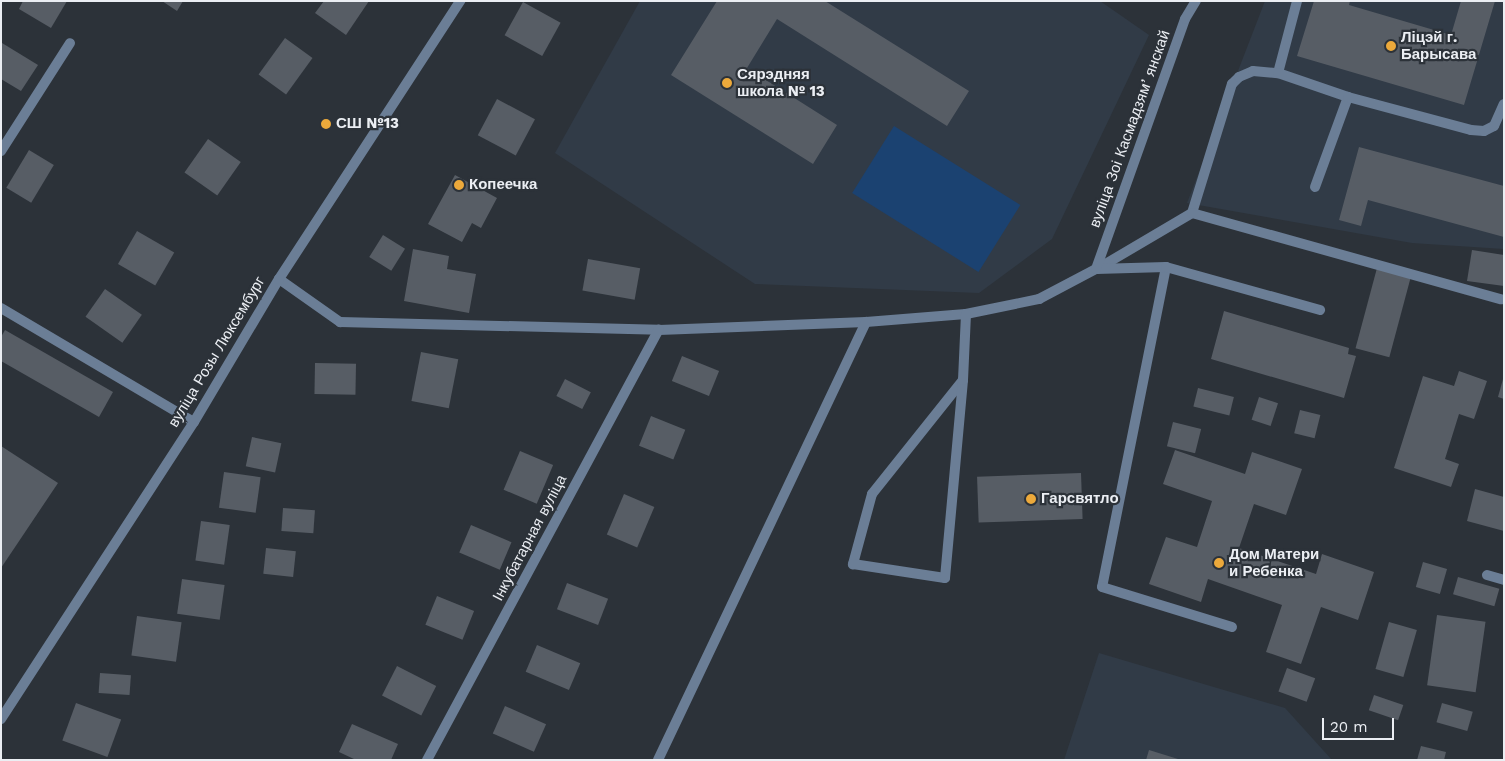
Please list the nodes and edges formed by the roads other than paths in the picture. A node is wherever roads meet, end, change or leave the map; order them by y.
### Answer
1 (460, 1) edge
2 (1196, 1) edge
3 (1297, 1) edge
4 (70, 43) dead end
5 (1278, 72) junction
6 (1348, 97) junction
7 (1504, 104) edge
8 (1, 151) edge
9 (1315, 187) dead end
10 (1192, 213) junction
11 (1166, 267) junction
12 (1096, 269) junction
13 (279, 279) junction
14 (1501, 299) dead end
15 (1, 308) edge
16 (1320, 310) dead end
17 (966, 314) junction
18 (866, 322) junction
19 (659, 330) junction
20 (963, 380) junction
21 (194, 422) junction
22 (1487, 575) dead end
23 (1504, 580) edge
24 (1232, 627) dead end
25 (1, 719) edge
26 (427, 760) edge
27 (658, 760) edge

1 - 13 street, вуліца Розы Люксембург
2 - 12 street, вуліца Зоі Касмадзямʼянскай
3 - 5 street
4 - 8 street
5 - 6 street
5 - 10 street
6 - 7 street
6 - 9 street
10 - 12 street
10 - 14 street
11 - 12 street
11 - 16 street
11 - 24 street
12 - 17 street
13 - 19 street
13 - 21 street, вуліца Розы Люксембург
15 - 21 street
17 - 18 street
17 - 20 street
18 - 19 street
18 - 27 street
19 - 26 street, Інкубатарная вуліца
20 - 20 street
21 - 25 street, вуліца Розы Люксембург
22 - 23 street

